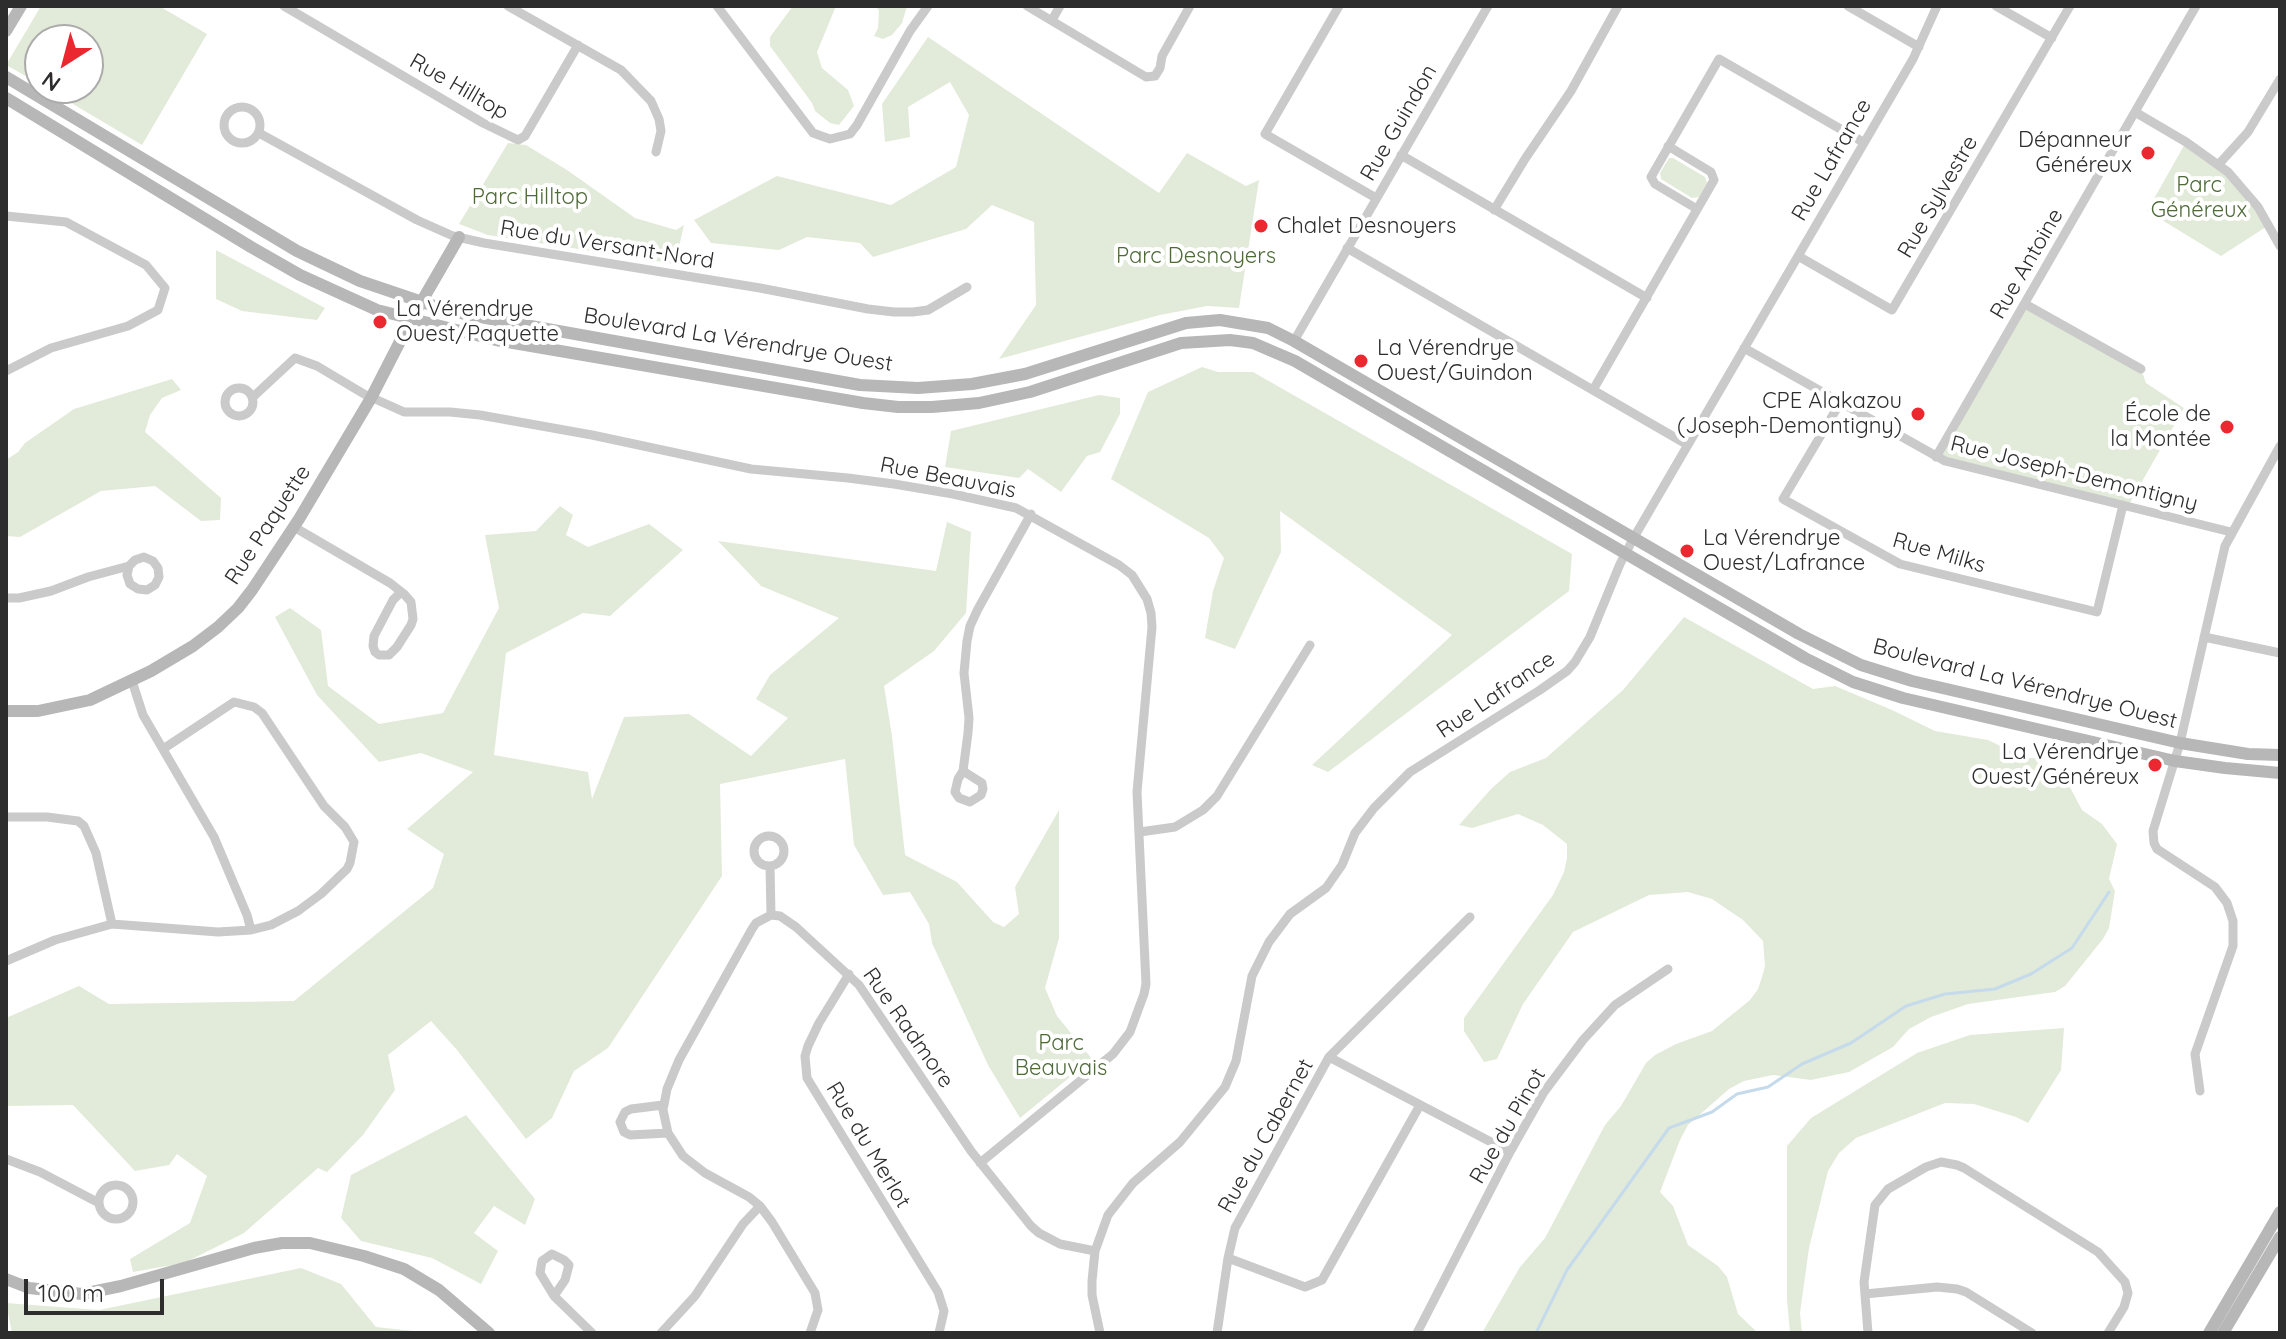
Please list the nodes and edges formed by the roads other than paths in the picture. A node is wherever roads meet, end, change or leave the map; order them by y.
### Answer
1 (21, 6) edge
2 (284, 6) edge
3 (508, 6) edge
4 (717, 6) edge
5 (928, 6) edge
6 (1027, 6) edge
7 (1060, 6) edge
8 (1190, 6) edge
9 (1339, 6) edge
10 (1488, 6) edge
11 (1618, 6) edge
12 (1848, 6) edge
13 (1937, 6) edge
14 (1996, 6) edge
15 (2070, 6) edge
16 (2196, 6) edge
17 (1052, 20) junction
18 (6, 31) edge
19 (2052, 38) junction
20 (578, 45) junction
21 (1919, 47) junction
22 (6, 77) edge
23 (2280, 79) edge
24 (6, 98) edge
25 (2135, 112) junction
26 (259, 133) dead end
27 (1863, 142) junction
28 (1668, 146) junction
29 (656, 152) dead end
30 (1401, 155) junction
31 (2219, 164) junction
32 (1376, 198) junction
33 (1697, 209) junction
34 (1494, 210) junction
35 (6, 216) edge
36 (2277, 233) edge
37 (459, 237) junction
38 (2280, 246) edge
39 (1347, 248) junction
40 (1798, 256) junction
41 (967, 287) dead end
42 (1647, 298) junction
43 (423, 302) junction
44 (2025, 304) junction
45 (411, 320) junction
46 (1294, 341) junction
47 (1744, 348) junction
48 (2141, 369) dead end
49 (6, 371) edge
50 (1593, 390) junction
51 (253, 397) dead end
52 (371, 398) junction
53 (1840, 403) junction
54 (1688, 445) junction
55 (2280, 446) edge
56 (1936, 457) junction
57 (2123, 505) junction
58 (1031, 514) junction
59 (294, 527) junction
60 (2231, 532) junction
61 (1633, 539) junction
62 (1626, 554) junction
63 (129, 566) dead end
64 (401, 592) junction
65 (6, 598) edge
66 (2204, 637) junction
67 (1310, 645) dead end
68 (2280, 653) edge
69 (132, 681) junction
70 (6, 711) edge
71 (2180, 743) junction
72 (163, 749) junction
73 (2280, 755) edge
74 (2175, 761) junction
75 (963, 771) dead end
76 (2280, 773) edge
77 (6, 817) edge
78 (1140, 832) junction
79 (770, 866) dead end
80 (771, 915) junction
81 (1470, 917) dead end
82 (112, 924) junction
83 (251, 930) junction
84 (6, 961) edge
85 (1668, 969) dead end
86 (849, 974) junction
87 (1329, 1057) junction
88 (2200, 1091) dead end
89 (663, 1105) junction
90 (1420, 1105) junction
91 (668, 1133) junction
92 (1510, 1152) junction
93 (6, 1159) edge
94 (980, 1163) junction
95 (99, 1203) dead end
96 (760, 1206) junction
97 (2280, 1212) edge
98 (2280, 1237) edge
99 (1095, 1251) junction
100 (1228, 1258) junction
101 (6, 1279) edge
102 (1865, 1294) junction
103 (554, 1296) dead end
104 (489, 1333) edge
105 (592, 1333) edge
106 (661, 1333) edge
107 (810, 1333) edge
108 (939, 1333) edge
109 (1100, 1333) edge
110 (1217, 1333) edge
111 (1417, 1333) edge
112 (1868, 1333) edge
113 (2032, 1333) edge
114 (2108, 1333) edge
115 (2209, 1333) edge
116 (2223, 1333) edge

1 - 18 main road
2 - 20 street, Rue Hilltop
3 - 20 street
4 - 5 street
6 - 17 street
7 - 17 street
8 - 17 street
9 - 32 street
10 - 30 street, Rue Guindon
11 - 34 street
12 - 21 street
13 - 21 street, Rue Lafrance
14 - 19 street
15 - 19 street, Rue Sylvestre
16 - 25 street, Rue Antoine
19 - 40 street, Rue Sylvestre
20 - 29 street
21 - 27 street, Rue Lafrance
22 - 43 main road, Boulevard La Vérendrye Ouest
23 - 31 street
24 - 45 main road, Boulevard La Vérendrye Ouest
25 - 31 street
25 - 44 street, Rue Antoine
26 - 37 street, Rue du Versant-Nord
27 - 28 street
27 - 40 street, Rue Lafrance
28 - 33 street
28 - 33 street
30 - 32 street, Rue Guindon
30 - 34 street
31 - 36 street
32 - 39 street, Rue Guindon
33 - 42 street
34 - 42 street
35 - 49 street
36 - 38 street
37 - 41 street, Rue du Versant-Nord
37 - 43 main road, Rue Paquette
39 - 46 street, Rue Guindon
39 - 50 street
40 - 47 street, Rue Lafrance
42 - 50 street
43 - 45 main road, Rue Paquette
43 - 46 main road, Boulevard La Vérendrye Ouest
44 - 48 street
44 - 56 street, Rue Antoine
45 - 52 main road, Rue Paquette
45 - 62 main road, Boulevard La Vérendrye Ouest
46 - 61 main road, Boulevard La Vérendrye Ouest
47 - 53 street, Rue Joseph-Demontigny
47 - 54 street, Rue Lafrance
50 - 54 street
51 - 52 street, Rue Beauvais
52 - 58 street, Rue Beauvais
52 - 59 main road, Rue Paquette
53 - 56 street, Rue Joseph-Demontigny
53 - 57 street, Rue Milks
54 - 61 street, Rue Lafrance
55 - 60 street
56 - 57 street, Rue Joseph-Demontigny
57 - 60 street, Rue Joseph-Demontigny
58 - 75 street
58 - 78 street, Rue Beauvais
59 - 64 street
59 - 69 main road, Rue Paquette
60 - 66 street
61 - 62 street, Rue Lafrance
61 - 71 main road, Boulevard La Vérendrye Ouest
62 - 74 main road, Boulevard La Vérendrye Ouest
62 - 99 street, Rue Lafrance
63 - 65 street
64 - 64 street
66 - 68 street
66 - 71 street
67 - 78 street
69 - 70 main road, Rue Paquette
69 - 72 street
71 - 73 main road, Boulevard La Vérendrye Ouest
71 - 74 street
72 - 83 street
72 - 83 street
74 - 76 main road, Boulevard La Vérendrye Ouest
74 - 88 street
77 - 82 street
78 - 94 street, Rue Beauvais
79 - 80 street
80 - 86 street, Rue Radmore
80 - 89 street
81 - 87 street, Rue du Cabernet
82 - 83 street
82 - 84 street
85 - 92 street, Rue du Pinot
86 - 94 street, Rue Radmore
86 - 108 street, Rue du Merlot
87 - 90 street
87 - 100 street, Rue du Cabernet
89 - 91 street
89 - 91 street
90 - 92 street
90 - 100 street
91 - 96 street
92 - 111 street, Rue du Pinot
93 - 95 street
94 - 99 street, Rue Radmore
96 - 106 street
96 - 107 street
97 - 115 main road
98 - 116 main road
99 - 109 street, Rue Lafrance
100 - 110 street, Rue du Cabernet
101 - 104 main road
102 - 112 street
102 - 113 street
102 - 114 street
103 - 105 street

